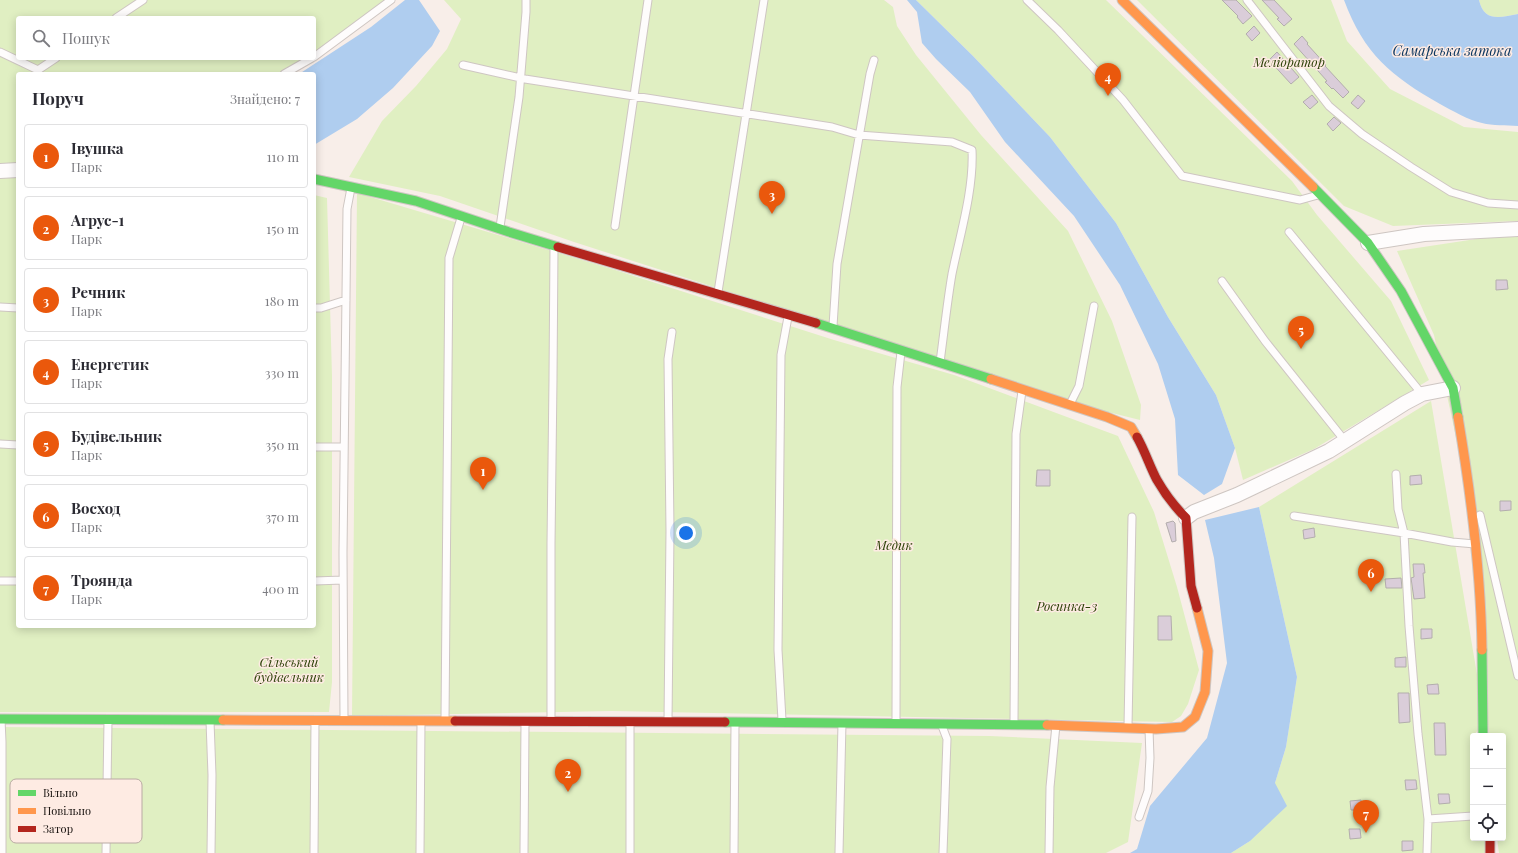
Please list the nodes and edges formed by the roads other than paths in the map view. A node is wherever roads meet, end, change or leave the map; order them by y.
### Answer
1 (143, 0) edge
2 (391, 0) edge
3 (526, 0) edge
4 (648, 0) edge
5 (764, 0) edge
6 (1027, 0) edge
7 (1122, 0) edge
8 (1247, 0) edge
9 (119, 16) edge
10 (0, 52) edge
11 (316, 55) edge
12 (16, 60) edge
13 (17, 60) edge
14 (53, 60) edge
15 (308, 60) edge
16 (874, 60) dead end
17 (463, 65) dead end
18 (287, 72) edge
19 (520, 78) junction
20 (634, 96) junction
21 (746, 113) junction
22 (860, 135) junction
23 (16, 170) edge
24 (0, 171) edge
25 (316, 179) edge
26 (351, 187) junction
27 (1320, 195) junction
28 (1518, 205) edge
29 (462, 216) junction
30 (615, 226) dead end
31 (500, 229) junction
32 (1518, 229) edge
33 (1289, 232) dead end
34 (1368, 243) junction
35 (554, 245) junction
36 (1222, 281) dead end
37 (718, 294) junction
38 (346, 300) junction
39 (1094, 306) dead end
40 (0, 308) edge
41 (16, 308) edge
42 (316, 308) edge
43 (788, 315) junction
44 (832, 328) junction
45 (672, 332) dead end
46 (901, 349) junction
47 (940, 362) junction
48 (1453, 388) junction
49 (1022, 390) junction
50 (1422, 394) junction
51 (1070, 404) junction
52 (1345, 441) junction
53 (0, 444) edge
54 (16, 445) edge
55 (316, 447) edge
56 (344, 447) junction
57 (1396, 474) dead end
58 (1468, 476) junction
59 (1294, 516) dead end
60 (1132, 517) dead end
61 (1186, 518) junction
62 (1404, 533) junction
63 (1475, 544) junction
64 (343, 580) junction
65 (0, 581) edge
66 (16, 581) edge
67 (316, 581) edge
68 (1518, 676) edge
69 (0, 718) edge
70 (108, 719) junction
71 (210, 719) junction
72 (316, 719) junction
73 (344, 719) junction
74 (421, 720) junction
75 (445, 720) junction
76 (525, 720) junction
77 (551, 720) junction
78 (630, 721) junction
79 (668, 721) junction
80 (735, 722) junction
81 (782, 722) junction
82 (842, 723) junction
83 (896, 723) junction
84 (941, 724) junction
85 (1014, 725) junction
86 (1056, 725) junction
87 (1128, 728) junction
88 (1149, 729) junction
89 (1483, 733) edge
90 (107, 779) edge
91 (1470, 816) edge
92 (1139, 817) dead end
93 (1428, 819) junction
94 (1490, 841) edge
95 (106, 843) edge
96 (2, 853) edge
97 (106, 853) edge
98 (211, 853) edge
99 (314, 853) edge
100 (420, 853) edge
101 (524, 853) edge
102 (630, 853) edge
103 (734, 853) edge
104 (839, 853) edge
105 (943, 853) edge
106 (1048, 853) edge
107 (1426, 853) edge
108 (1490, 853) edge

1 - 9 lane
2 - 11 lane
3 - 19 lane
4 - 20 lane
5 - 21 lane
6 - 27 lane
7 - 27 street
8 - 28 lane
10 - 12 lane
13 - 14 lane
15 - 18 lane
16 - 22 lane
17 - 19 lane
19 - 20 lane
19 - 31 lane
20 - 21 lane
20 - 30 lane
21 - 22 lane
21 - 37 lane
22 - 44 lane
22 - 47 lane
23 - 24 street
25 - 26 street
26 - 29 street
26 - 38 lane
27 - 34 street
29 - 31 street
29 - 75 lane
31 - 35 street
32 - 34 street
33 - 50 lane
34 - 48 street
35 - 37 street
35 - 77 lane
36 - 52 lane
37 - 43 street
38 - 42 lane
38 - 56 lane
39 - 51 lane
40 - 41 lane
43 - 44 street
43 - 81 lane
44 - 46 street
45 - 79 lane
46 - 47 street
46 - 83 lane
47 - 49 street
48 - 50 street
48 - 58 street
49 - 51 street
49 - 85 lane
50 - 52 street
51 - 61 street
52 - 61 street
53 - 54 lane
55 - 56 lane
56 - 64 lane
57 - 62 lane
58 - 63 street
58 - 68 lane
59 - 62 lane
60 - 87 lane
61 - 88 street
62 - 63 lane
62 - 93 lane
63 - 89 street
64 - 67 lane
64 - 73 lane
65 - 66 lane
69 - 70 street
69 - 96 lane
70 - 71 street
70 - 90 lane
71 - 72 street
71 - 98 lane
72 - 73 street
72 - 99 lane
73 - 74 street
74 - 75 street
74 - 100 lane
75 - 76 street
76 - 77 street
76 - 101 lane
77 - 78 street
78 - 79 street
78 - 102 lane
79 - 80 street
80 - 81 street
80 - 103 lane
81 - 82 street
82 - 83 street
82 - 104 lane
83 - 84 street
84 - 85 street
84 - 105 lane
85 - 86 street
86 - 87 street
86 - 106 lane
87 - 88 street
88 - 92 lane
91 - 93 lane
93 - 107 lane
94 - 108 street
95 - 97 lane

